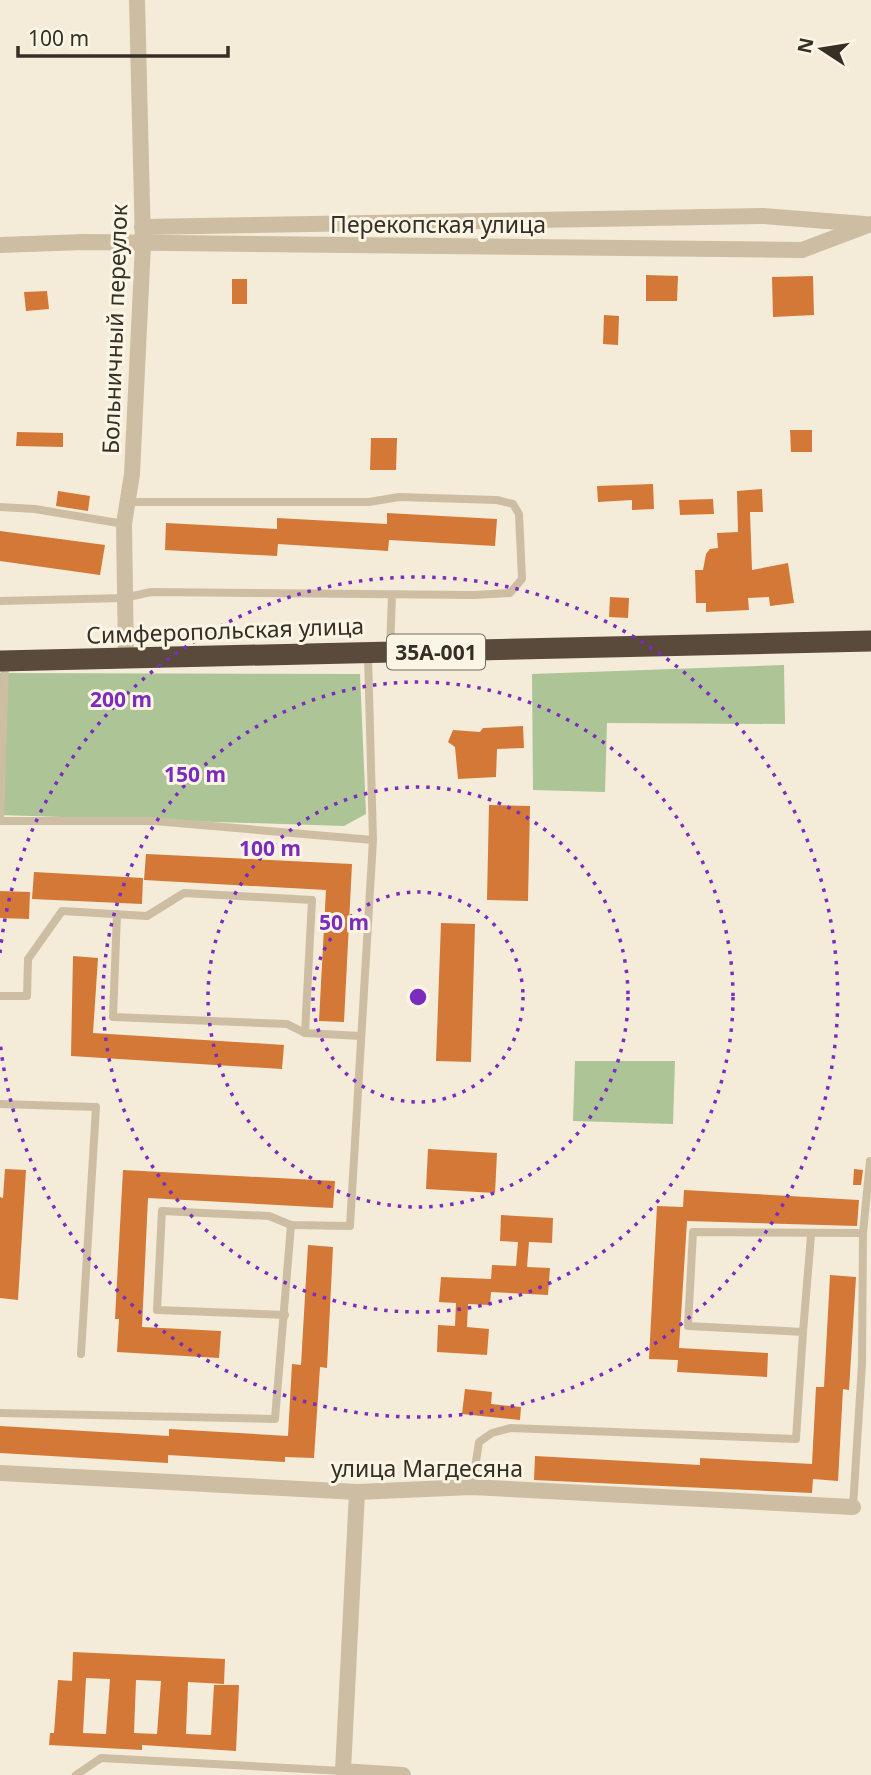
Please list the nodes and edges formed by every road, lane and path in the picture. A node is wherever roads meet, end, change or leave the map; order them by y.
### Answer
1 (137, 0) edge
2 (871, 224) edge
3 (142, 227) junction
4 (143, 245) junction
5 (0, 246) edge
6 (127, 502) junction
7 (0, 507) edge
8 (124, 524) junction
9 (392, 594) junction
10 (124, 598) junction
11 (0, 601) edge
12 (871, 641) edge
13 (368, 652) junction
14 (390, 652) junction
15 (126, 659) junction
16 (2, 661) edge
17 (0, 821) edge
18 (373, 840) junction
19 (117, 914) junction
20 (0, 996) edge
21 (304, 1033) junction
22 (362, 1036) junction
23 (0, 1104) edge
24 (870, 1161) edge
25 (290, 1225) junction
26 (863, 1233) junction
27 (811, 1235) junction
28 (285, 1315) junction
29 (803, 1332) junction
30 (81, 1354) dead end
31 (0, 1412) edge
32 (0, 1473) edge
33 (472, 1487) junction
34 (357, 1492) junction
35 (853, 1507) joint
36 (343, 1771) junction
37 (76, 1775) edge
38 (403, 1775) edge

1 - 3 street, Больничный переулок
2 - 3 street, Перекопская улица
2 - 4 street, Перекопская улица
3 - 4 street, Больничный переулок
4 - 5 street, Перекопская улица
4 - 6 street, Больничный переулок
6 - 8 street, Больничный переулок
6 - 9 lane
7 - 8 lane
8 - 10 street, Больничный переулок
9 - 10 lane
9 - 14 lane
10 - 11 lane
10 - 15 street, Больничный переулок
12 - 14 highway, Симферопольская улица / 35А-001
13 - 14 highway, Симферопольская улица / 35А-001
13 - 15 highway, Симферопольская улица / 35А-001
13 - 18 lane
15 - 16 highway, Симферопольская улица / 35А-001
16 - 17 lane
17 - 18 lane
18 - 22 lane
19 - 20 lane
19 - 21 lane
19 - 21 lane
21 - 22 lane
22 - 25 lane
23 - 30 lane
24 - 26 lane
25 - 28 lane
25 - 28 lane
26 - 27 lane
26 - 35 lane
27 - 29 lane
27 - 29 lane
28 - 31 lane
29 - 33 lane
32 - 34 street, улица Магдесяна
33 - 34 street, улица Магдесяна
33 - 35 street, улица Магдесяна
34 - 36 street
36 - 37 lane
36 - 38 street

